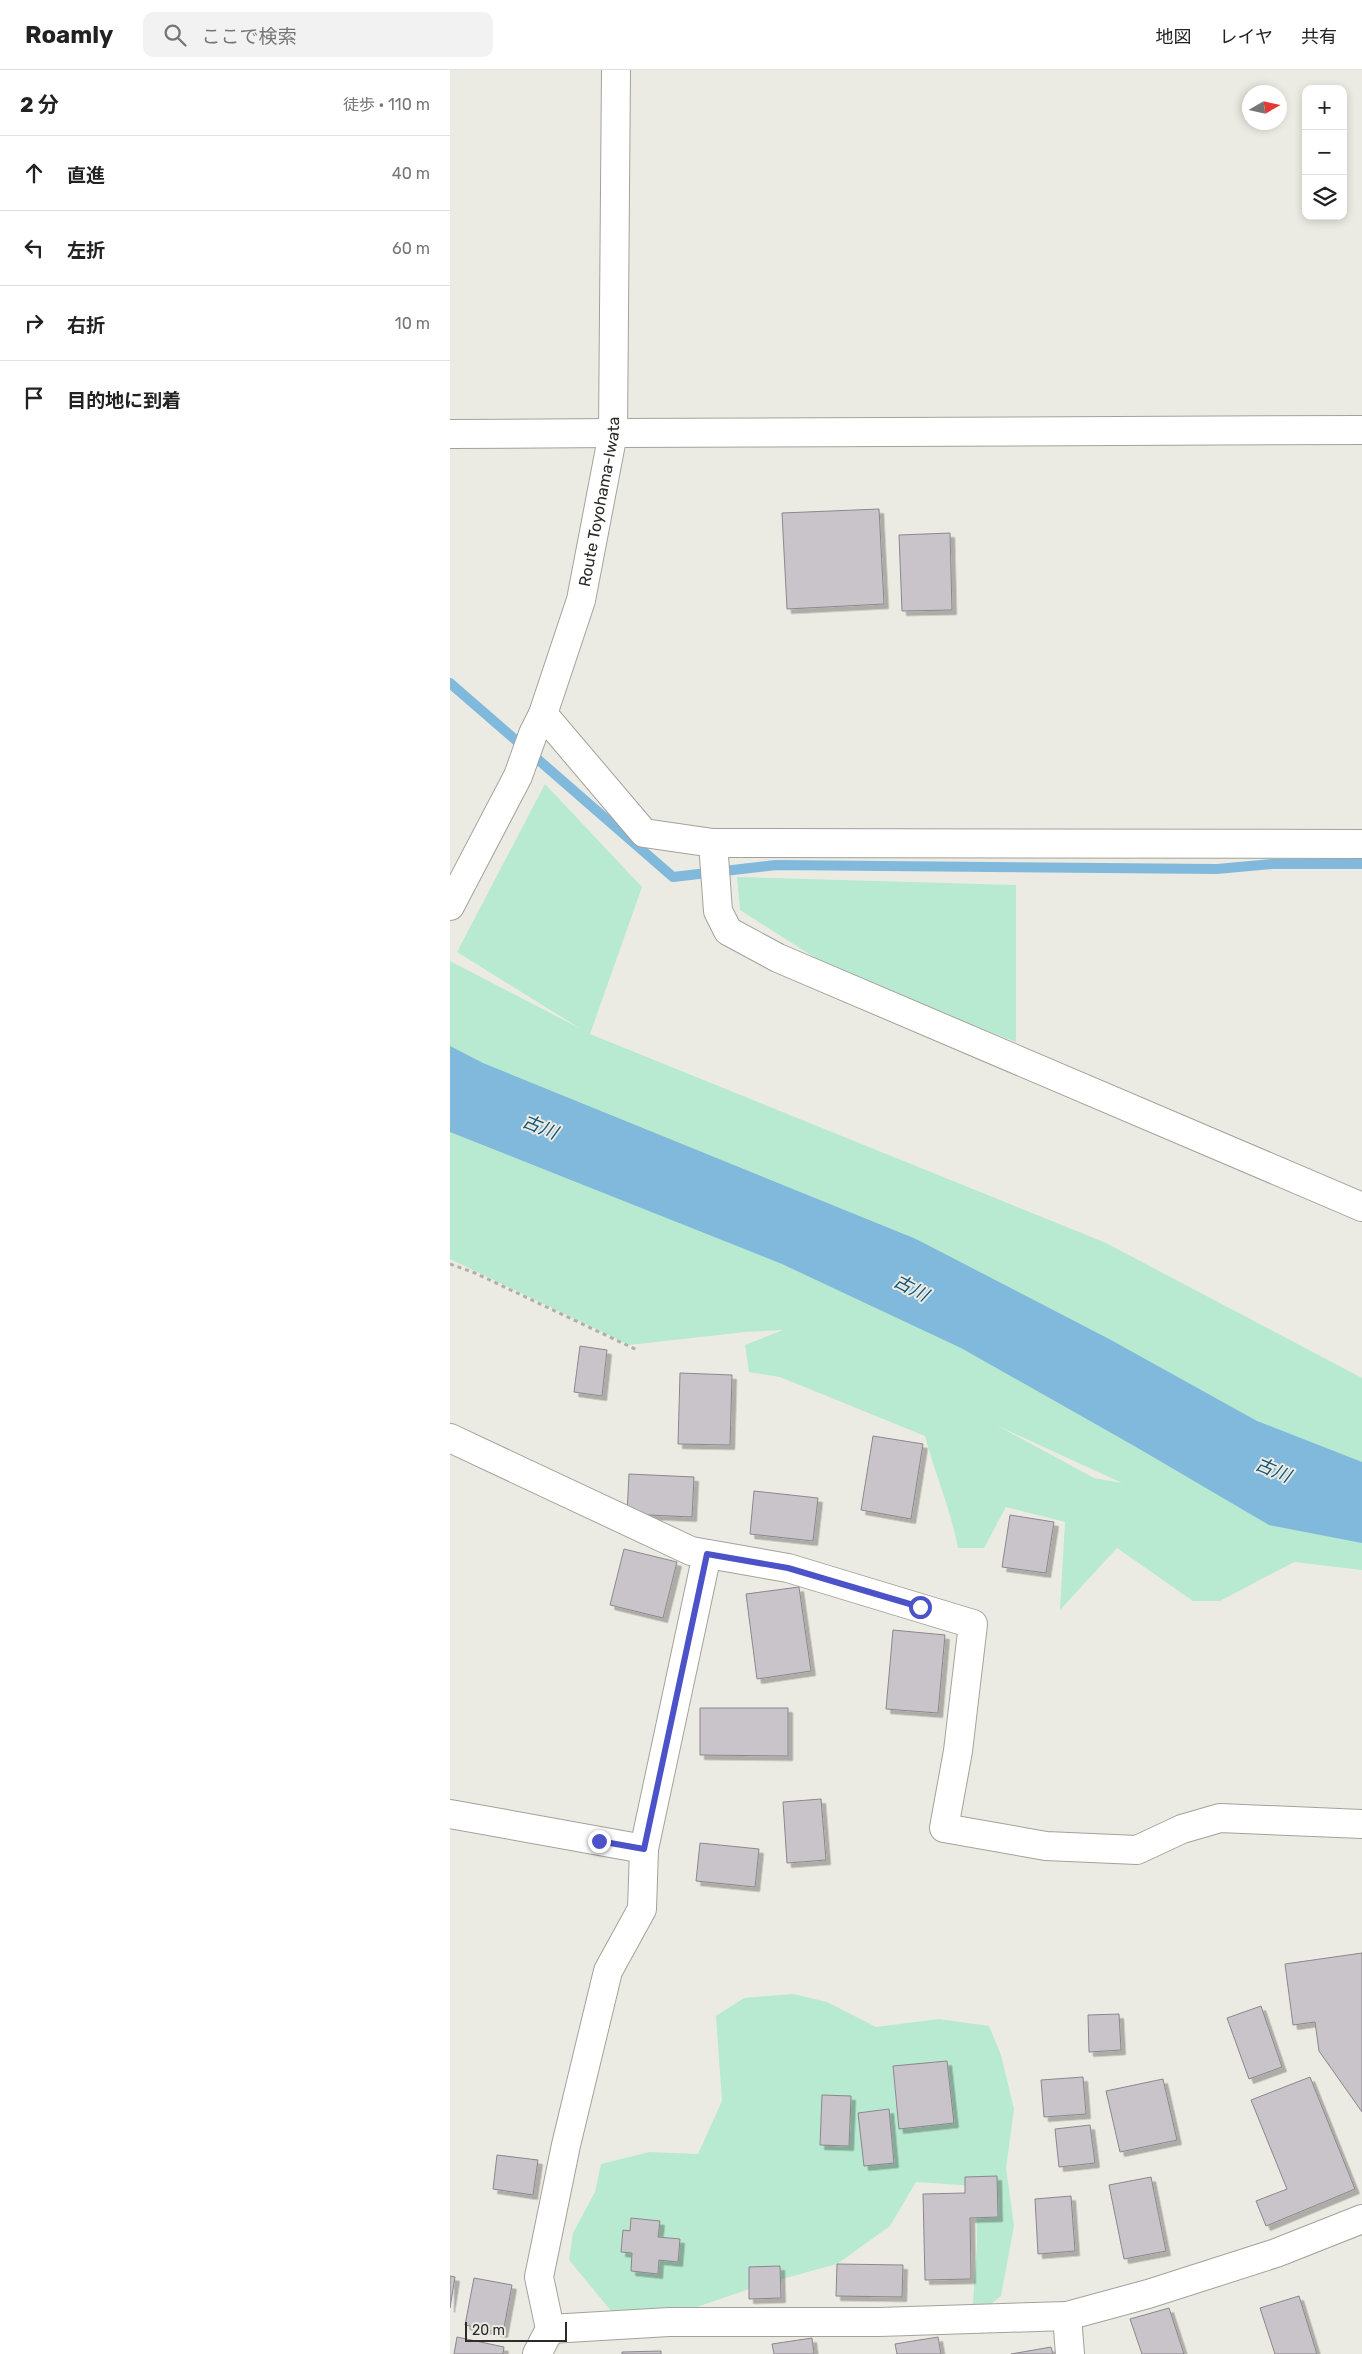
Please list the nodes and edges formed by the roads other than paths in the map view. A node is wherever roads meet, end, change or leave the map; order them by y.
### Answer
1 (616, 70) edge
2 (1362, 430) edge
3 (613, 433) junction
4 (450, 434) edge
5 (538, 724) junction
6 (713, 843) junction
7 (1362, 844) edge
8 (450, 906) edge
9 (1362, 1208) edge
10 (450, 1438) edge
11 (707, 1554) junction
12 (450, 1814) edge
13 (1362, 1824) edge
14 (644, 1849) junction
15 (1362, 2219) edge
16 (1067, 2316) junction
17 (550, 2329) junction
18 (537, 2354) edge
19 (1070, 2354) edge

1 - 3 street, Route Toyohama-Iwata
2 - 3 street
3 - 4 street
3 - 5 street, Route Toyohama-Iwata
5 - 6 street
5 - 8 street, Route Toyohama-Iwata
6 - 7 street
6 - 9 street
10 - 11 street
11 - 13 street
11 - 14 street
12 - 14 street
14 - 17 street
15 - 16 street
16 - 17 street
16 - 19 street
17 - 18 street

